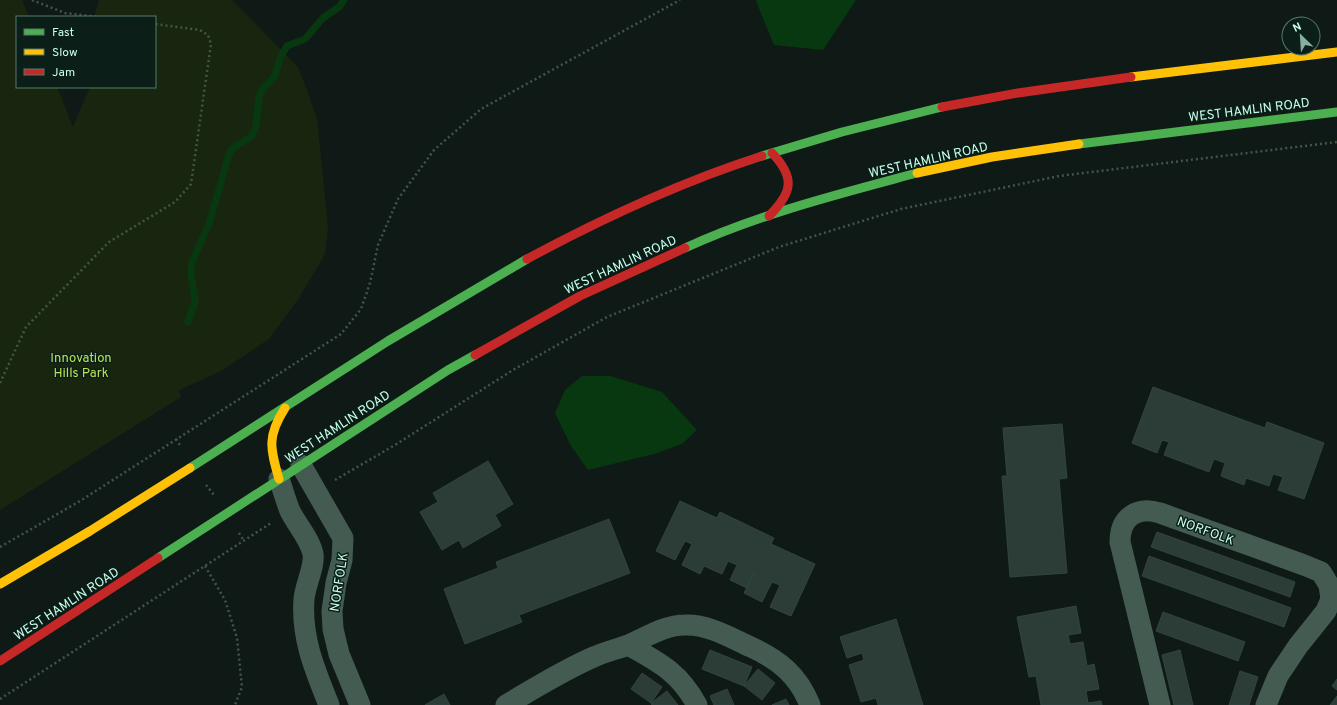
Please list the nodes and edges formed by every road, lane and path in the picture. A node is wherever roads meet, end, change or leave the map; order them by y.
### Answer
1 (32, 0) edge
2 (680, 0) edge
3 (89, 16) edge
4 (156, 24) edge
5 (1337, 52) edge
6 (1337, 112) edge
7 (1337, 142) edge
8 (772, 153) junction
9 (768, 216) junction
10 (0, 383) edge
11 (287, 405) junction
12 (301, 465) junction
13 (203, 479) dead end
14 (279, 479) junction
15 (317, 492) junction
16 (217, 501) dead end
17 (290, 510) junction
18 (0, 546) edge
19 (342, 560) junction
20 (313, 564) junction
21 (205, 566) junction
22 (0, 584) edge
23 (628, 645) junction
24 (0, 661) edge
25 (0, 699) edge
26 (351, 702) edge
27 (235, 705) edge
28 (329, 705) edge
29 (506, 705) edge
30 (697, 705) edge
31 (810, 705) edge
32 (1160, 705) edge
33 (1266, 705) edge

1 - 3 path
2 - 18 path
4 - 10 path
5 - 8 main road
6 - 9 main road, WEST HAMLIN ROAD
7 - 15 path
8 - 9 main road
8 - 11 main road
9 - 12 main road, WEST HAMLIN ROAD
11 - 14 main road
11 - 22 main road
12 - 14 main road, WEST HAMLIN ROAD
12 - 15 street, NORFOLK
13 - 16 path
14 - 17 street
14 - 24 main road, WEST HAMLIN ROAD
15 - 19 street, NORFOLK
17 - 20 street
17 - 21 path
19 - 20 street
19 - 26 street, NORFOLK
20 - 28 street
21 - 25 path
21 - 27 path
23 - 29 street
23 - 30 street
23 - 31 street
32 - 33 street, NORFOLK

